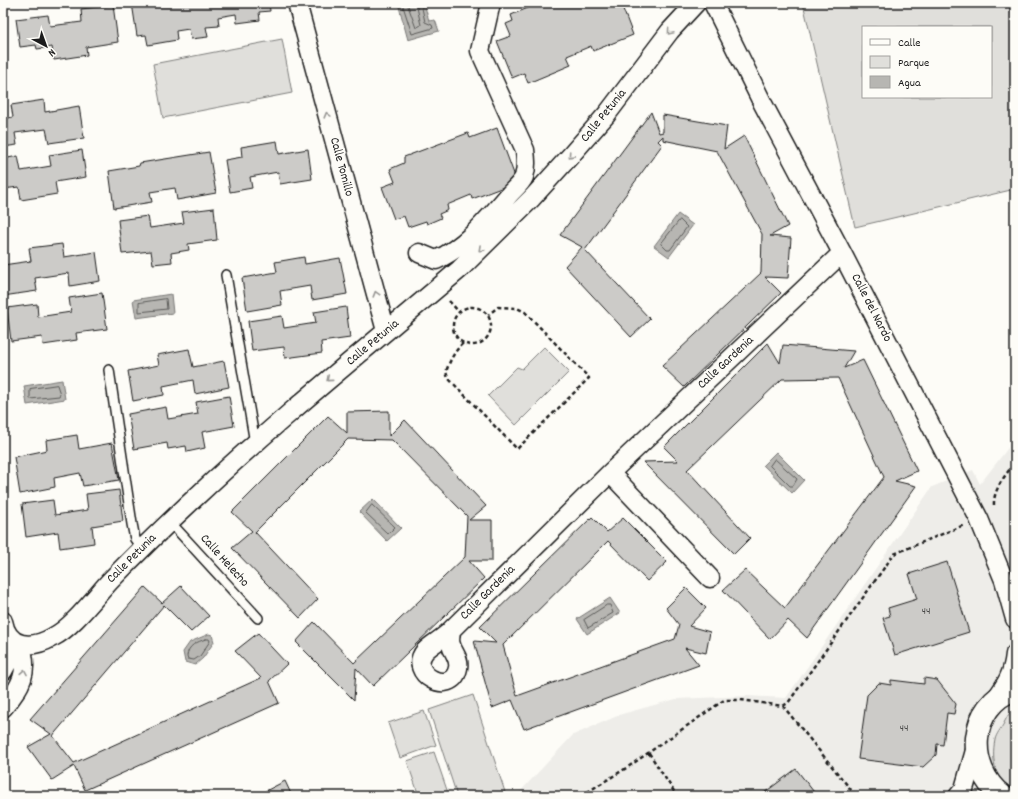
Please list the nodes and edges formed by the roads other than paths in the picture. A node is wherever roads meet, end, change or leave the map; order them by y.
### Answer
1 (297, 3) edge
2 (491, 3) edge
3 (696, 3) edge
4 (713, 3) edge
5 (419, 253) dead end
6 (842, 253) junction
7 (226, 275) dead end
8 (386, 331) junction
9 (109, 370) dead end
10 (255, 443) junction
11 (610, 473) junction
12 (170, 522) junction
13 (142, 549) junction
14 (710, 578) dead end
15 (258, 618) dead end
16 (1015, 619) edge
17 (3, 621) edge
18 (451, 630) dead end
19 (20, 644) junction
20 (1015, 654) edge
21 (3, 671) edge
22 (1015, 689) edge
23 (994, 702) junction
24 (3, 708) edge
25 (976, 746) junction
26 (958, 796) edge
27 (1002, 796) edge

8 -> 1 street, Calle Tomillo
2 - 5 street
3 -> 8 street, Calle Petunia
4 - 6 street, Calle del Nardo
6 - 11 street, Calle Gardenia
6 - 16 street, Calle del Nardo
7 - 10 lane
8 -> 10 street, Calle Petunia
9 - 13 lane
10 - 12 street, Calle Petunia
11 - 14 street
11 - 18 street, Calle Gardenia
12 - 13 street, Calle Petunia
12 - 15 lane, Calle Helecho
13 - 19 street, Calle Petunia
17 - 19 street
19 - 21 street
24 -> 19 street
20 - 23 street
22 - 23 street
23 - 25 street
25 - 26 street
25 - 27 street

